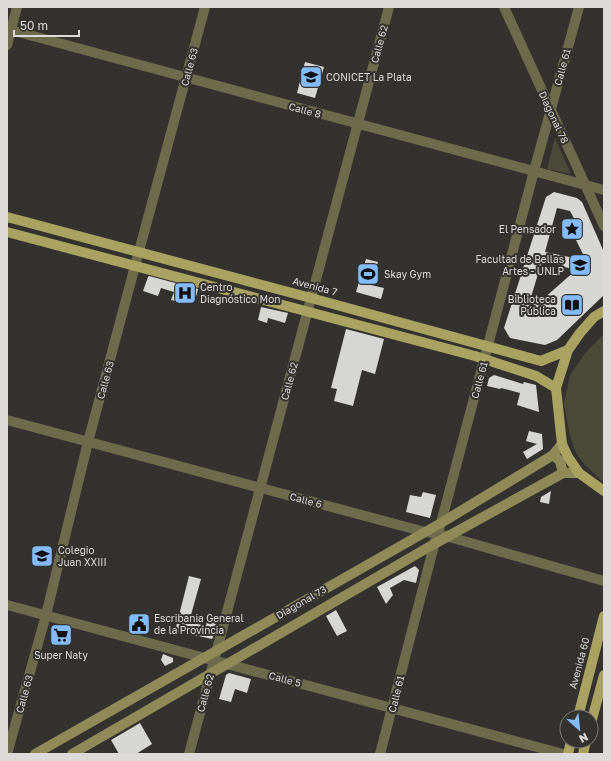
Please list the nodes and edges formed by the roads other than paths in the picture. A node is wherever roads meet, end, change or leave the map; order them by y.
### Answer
1 (17, 7) edge
2 (205, 7) edge
3 (389, 7) edge
4 (504, 7) edge
5 (579, 7) edge
6 (9, 30) edge
7 (7, 45) edge
8 (187, 77) junction
9 (550, 109) junction
10 (358, 124) junction
11 (534, 171) junction
12 (585, 185) junction
13 (604, 190) edge
14 (7, 217) edge
15 (604, 226) edge
16 (7, 232) edge
17 (139, 252) junction
18 (135, 266) junction
19 (311, 298) junction
20 (604, 311) edge
21 (308, 312) junction
22 (488, 346) junction
23 (568, 350) junction
24 (485, 359) junction
25 (556, 388) junction
26 (7, 420) edge
27 (88, 442) junction
28 (562, 444) junction
29 (553, 455) junction
30 (563, 473) junction
31 (579, 473) junction
32 (261, 488) junction
33 (604, 491) edge
34 (441, 523) junction
35 (425, 532) junction
36 (437, 534) junction
37 (447, 537) junction
38 (434, 544) junction
39 (604, 581) edge
40 (7, 604) edge
41 (46, 615) junction
42 (604, 616) edge
43 (217, 650) junction
44 (203, 657) junction
45 (214, 660) junction
46 (228, 664) junction
47 (210, 674) junction
48 (604, 675) edge
49 (392, 708) junction
50 (580, 709) edge
51 (595, 709) edge
52 (7, 754) edge
53 (35, 754) edge
54 (72, 754) edge
55 (189, 754) edge
56 (380, 754) edge
57 (563, 754) edge

1 - 6 street
2 - 8 street, Calle 63
3 - 10 street, Calle 62
4 - 9 street, Diagonal 78
5 - 9 street, Calle 61
6 - 7 street
6 - 8 street, Calle 8
8 - 10 street, Calle 8
8 - 17 street, Calle 63
9 - 11 street, Calle 61
9 - 12 street, Diagonal 78
10 - 11 street, Calle 8
10 - 19 street, Calle 62
11 - 12 street, Calle 8
11 - 22 street, Calle 61
12 - 13 street, Calle 8
12 - 15 street, Diagonal 78
14 - 17 main road, Avenida 7
16 - 18 main road
17 - 18 street, Calle 63
17 - 19 main road, Avenida 7
18 - 21 main road
18 - 27 street, Calle 63
19 - 21 street, Calle 62
19 - 22 main road, Avenida 7
20 - 23 main road
21 - 24 main road
21 - 32 street, Calle 62
22 - 23 main road, Avenida 7
22 - 24 street, Calle 61
23 - 25 main road
24 - 25 main road
24 - 34 street, Calle 61
25 - 28 main road
26 - 27 street, Calle 6
27 - 32 street, Calle 6
27 - 41 street, Calle 63
28 - 29 main road, Diagonal 73
28 - 31 main road
29 - 30 main road
29 - 34 main road, Diagonal 73
30 - 31 main road, Diagonal 73
30 - 37 main road, Diagonal 73
31 - 33 main road
32 - 35 street, Calle 6
32 - 43 street, Calle 62
34 - 35 main road, Diagonal 73
34 - 36 street, Calle 61
35 - 36 street, Calle 6
35 - 43 main road, Diagonal 73
36 - 37 street, Calle 6
36 - 38 street, Calle 61
37 - 38 main road, Diagonal 73
37 - 39 street, Calle 6
38 - 46 main road, Diagonal 73
38 - 49 street, Calle 61
40 - 41 street, Calle 5
41 - 44 street, Calle 5
41 - 52 street, Calle 63
42 - 50 main road, Avenida 60
43 - 44 main road, Diagonal 73
43 - 45 street, Calle 62
44 - 45 street, Calle 5
44 - 53 main road, Diagonal 73
45 - 46 street, Calle 5
45 - 47 street, Calle 62
46 - 47 main road, Diagonal 73
46 - 49 street, Calle 5
47 - 54 main road, Diagonal 73
47 - 55 street, Calle 62
48 - 51 main road
49 - 56 street, Calle 61
49 - 57 street, Calle 5

